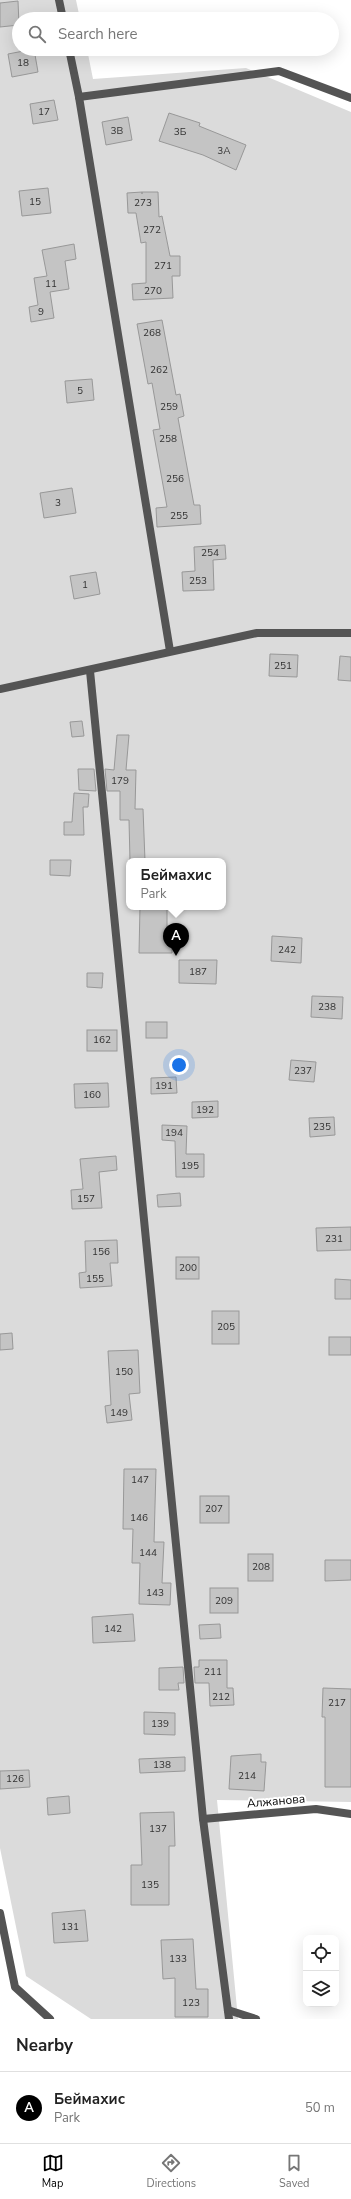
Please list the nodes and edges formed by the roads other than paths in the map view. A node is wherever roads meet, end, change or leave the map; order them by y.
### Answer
1 (59, 0) edge
2 (62, 12) edge
3 (70, 56) edge
4 (79, 97) junction
5 (351, 98) edge
6 (351, 633) edge
7 (170, 651) junction
8 (90, 671) junction
9 (0, 689) edge
10 (351, 1814) edge
11 (203, 1818) junction
12 (0, 1913) edge
13 (228, 2010) junction
14 (50, 2019) edge
15 (229, 2019) edge
16 (256, 2019) edge

1 - 2 street
3 - 4 street
4 - 5 street
4 - 7 street
6 - 7 street
7 - 8 street
8 - 9 street
8 - 11 street
10 - 11 street, Алжанова
11 - 13 street
12 - 14 street
13 - 15 street
13 - 16 street

